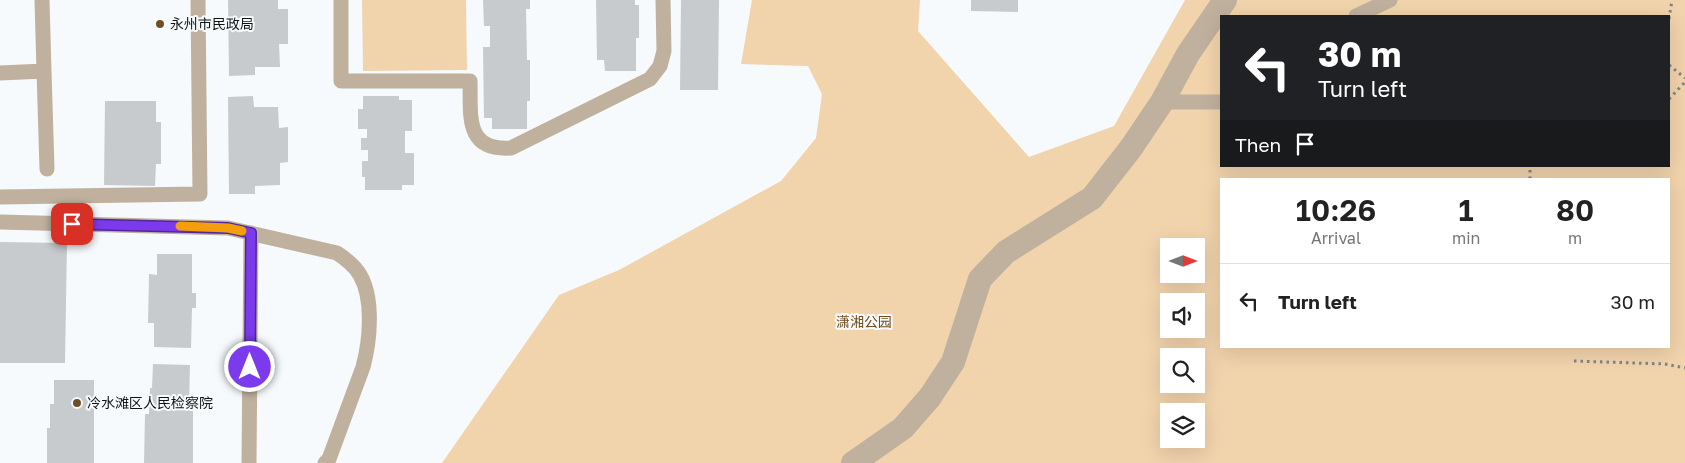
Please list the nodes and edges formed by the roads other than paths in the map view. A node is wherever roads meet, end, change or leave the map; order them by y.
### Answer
1 (42, 0) edge
2 (198, 0) edge
3 (341, 0) edge
4 (663, 0) edge
5 (1225, 0) edge
6 (1390, 0) edge
7 (1358, 15) edge
8 (44, 71) junction
9 (0, 73) edge
10 (1162, 102) junction
11 (1220, 102) edge
12 (47, 169) dead end
13 (0, 197) edge
14 (0, 222) edge
15 (251, 233) junction
16 (250, 463) edge
17 (324, 463) edge
18 (853, 463) edge

1 - 8 lane
2 - 13 lane
3 - 4 lane
5 - 10 street
6 - 7 lane
8 - 9 lane
8 - 12 lane
10 - 11 lane
10 - 18 street
14 - 15 lane
15 - 16 lane
15 - 17 lane

